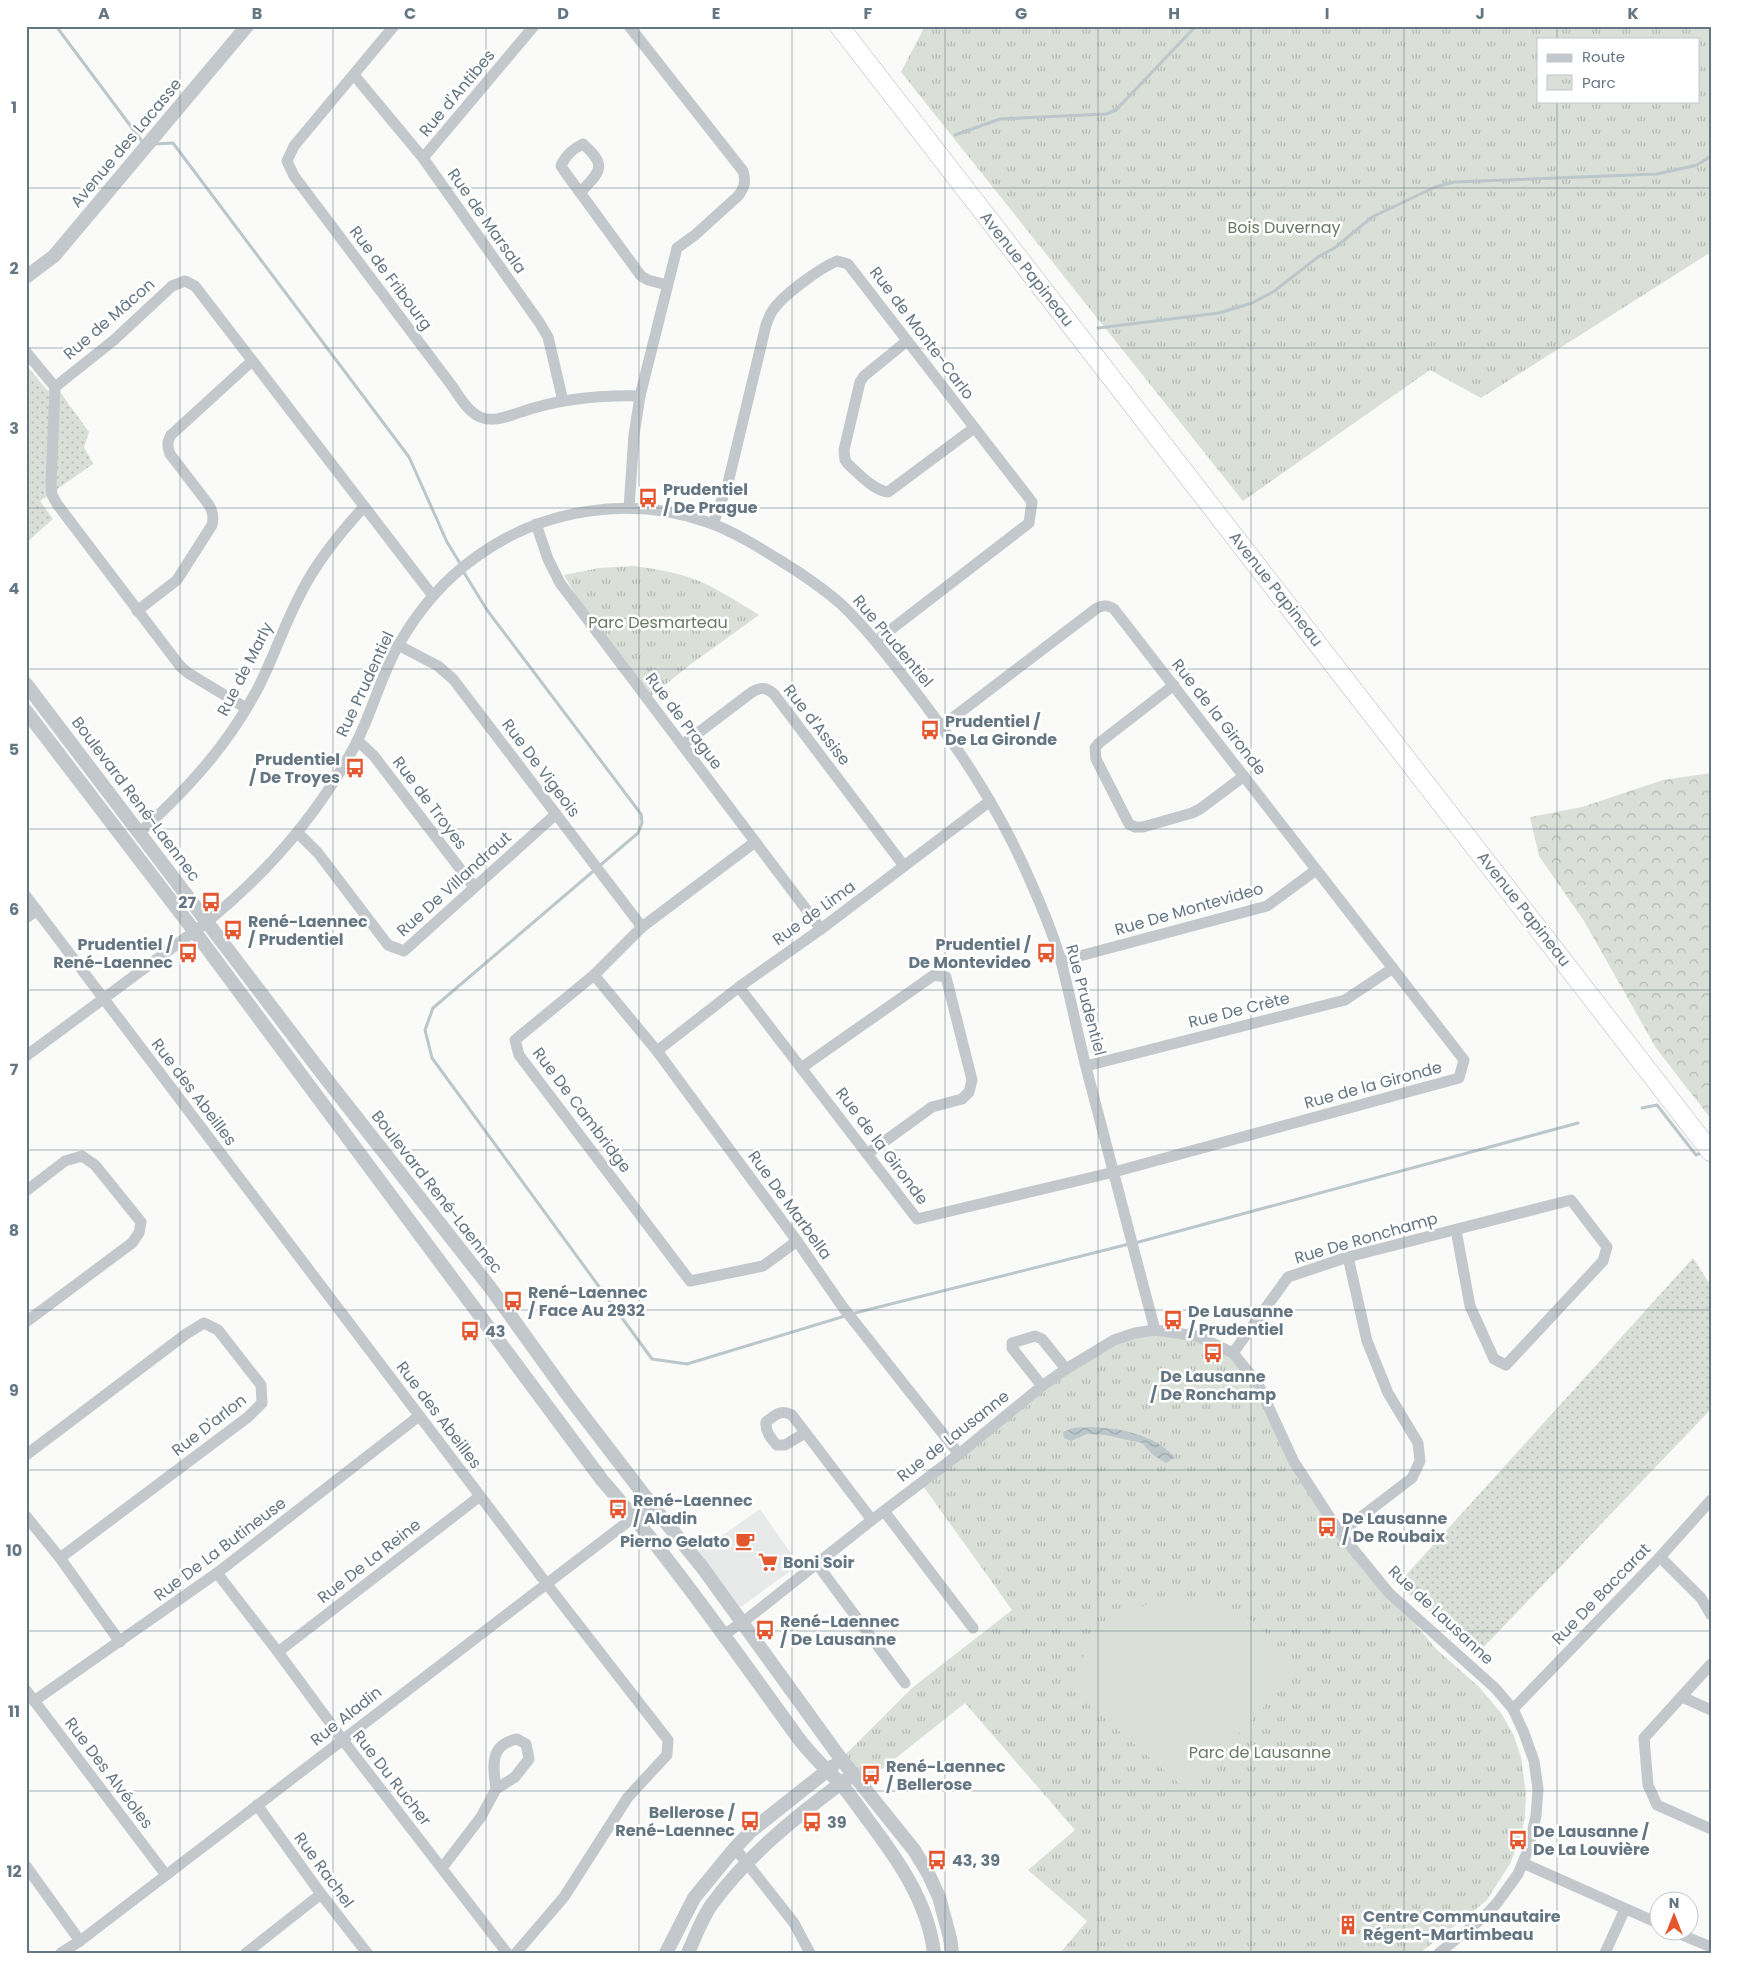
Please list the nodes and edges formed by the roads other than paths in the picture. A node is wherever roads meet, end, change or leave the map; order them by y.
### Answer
1 (247, 26) edge
2 (394, 26) edge
3 (534, 26) edge
4 (629, 26) edge
5 (839, 26) edge
6 (354, 75) junction
7 (423, 158) junction
8 (580, 194) dead end
9 (26, 277) edge
10 (667, 285) junction
11 (907, 341) junction
12 (26, 352) edge
13 (252, 362) junction
14 (55, 387) junction
15 (640, 396) junction
16 (563, 401) junction
17 (974, 428) junction
18 (363, 508) junction
19 (629, 508) junction
20 (536, 524) junction
21 (713, 524) junction
22 (433, 596) junction
23 (137, 611) junction
24 (876, 641) junction
25 (398, 645) junction
26 (26, 684) edge
27 (1174, 685) junction
28 (246, 708) junction
29 (26, 710) edge
30 (942, 726) junction
31 (358, 741) junction
32 (682, 745) junction
33 (1244, 776) junction
34 (990, 801) junction
35 (556, 814) junction
36 (298, 832) junction
37 (139, 833) junction
38 (755, 842) junction
39 (904, 866) junction
40 (1316, 870) junction
41 (474, 887) junction
42 (26, 896) edge
43 (37, 910) junction
44 (26, 918) edge
45 (207, 922) junction
46 (642, 927) junction
47 (821, 929) junction
48 (195, 932) junction
49 (1061, 962) junction
50 (1393, 968) junction
51 (594, 976) junction
52 (739, 987) junction
53 (102, 998) junction
54 (656, 1051) junction
55 (26, 1056) edge
56 (1086, 1066) junction
57 (801, 1068) junction
58 (1711, 1152) edge
59 (867, 1154) junction
60 (1114, 1172) junction
61 (26, 1191) edge
62 (1456, 1230) junction
63 (797, 1241) junction
64 (1348, 1258) junction
65 (26, 1322) edge
66 (1155, 1330) junction
67 (1233, 1352) junction
68 (1066, 1369) junction
69 (1042, 1386) junction
70 (420, 1416) junction
71 (805, 1432) dead end
72 (959, 1454) junction
73 (26, 1455) edge
74 (480, 1496) junction
75 (1711, 1500) edge
76 (651, 1504) junction
77 (884, 1511) junction
78 (26, 1516) edge
79 (633, 1516) junction
80 (872, 1520) junction
81 (1340, 1533) junction
82 (1660, 1557) junction
83 (60, 1558) junction
84 (817, 1564) junction
85 (217, 1573) junction
86 (546, 1583) junction
87 (1711, 1615) edge
88 (743, 1622) junction
89 (973, 1628) dead end
90 (725, 1634) junction
91 (120, 1642) junction
92 (278, 1652) junction
93 (1711, 1664) edge
94 (905, 1683) dead end
95 (26, 1690) edge
96 (1682, 1697) junction
97 (34, 1701) junction
98 (1513, 1709) junction
99 (1711, 1710) edge
100 (342, 1740) junction
101 (841, 1759) junction
102 (826, 1771) junction
103 (853, 1774) junction
104 (840, 1784) junction
105 (496, 1789) dead end
106 (257, 1805) junction
107 (1711, 1829) edge
108 (735, 1848) junction
109 (1523, 1863) junction
110 (747, 1864) junction
111 (26, 1866) edge
112 (442, 1868) junction
113 (166, 1875) junction
114 (321, 1894) junction
115 (1625, 1909) junction
116 (1650, 1920) edge
117 (80, 1941) junction
118 (1699, 1942) edge
119 (1711, 1947) edge
120 (61, 1953) edge
121 (246, 1953) edge
122 (367, 1953) edge
123 (507, 1953) edge
124 (516, 1953) edge
125 (666, 1953) edge
126 (688, 1953) edge
127 (810, 1953) edge
128 (934, 1953) edge
129 (952, 1953) edge
130 (1439, 1953) edge
131 (1605, 1953) edge

1 - 9 street, Avenue des Lacasse
2 - 6 street, Rue de Fribourg
3 - 7 street, Rue d'Antibes
4 - 10 street
5 - 58 highway, Avenue Papineau
6 - 7 street, Rue de Marsala
6 - 16 street, Rue de Fribourg
7 - 16 street, Rue de Marsala
8 - 10 street
10 - 15 street
11 - 17 street, Rue de Monte-Carlo
11 - 17 street
11 - 21 street, Rue de Monte-Carlo
12 - 14 street
13 - 14 street, Rue de Mâcon
13 - 18 street, Rue de Mâcon
13 - 23 street
14 - 23 street
15 - 16 street, Rue de Fribourg
15 - 19 street
17 - 24 street, Rue de Monte-Carlo
18 - 22 street, Rue de Mâcon
18 - 28 street, Rue de Marly
19 - 20 street, Rue Prudentiel
19 - 21 street, Rue Prudentiel
20 - 22 street, Rue Prudentiel
20 - 32 street, Rue de Prague
21 - 24 street, Rue Prudentiel
22 - 25 street, Rue Prudentiel
23 - 28 street
24 - 30 street, Rue Prudentiel
25 - 31 street, Rue Prudentiel
25 - 35 street, Rue De Vigeois
26 - 37 street, Boulevard René-Laennec
27 - 30 street, Rue de la Gironde
27 - 33 street, Rue de la Gironde
27 - 33 street
28 - 37 street, Rue de Marly
29 - 48 street, Boulevard René-Laennec
30 - 34 street, Rue Prudentiel
31 - 36 street, Rue Prudentiel
31 - 41 street, Rue de Troyes
32 - 38 street, Rue de Prague
32 - 39 street, Rue d'Assise
33 - 40 street, Rue de la Gironde
34 - 39 street, Rue de Lima
34 - 49 street, Rue Prudentiel
35 - 41 street, Rue De Villandraut
35 - 46 street, Rue De Vigeois
36 - 41 street, Rue De Villandraut
36 - 45 street, Rue Prudentiel
37 - 45 street, Boulevard René-Laennec
38 - 46 street, Rue De Cambridge
38 - 47 street, Rue de Prague
39 - 47 street, Rue de Lima
40 - 49 street, Rue De Montevideo
40 - 50 street, Rue de la Gironde
42 - 43 street, Rue des Abeilles
43 - 44 street
43 - 53 street, Rue des Abeilles
45 - 48 street, Rue Prudentiel
45 - 76 street, Boulevard René-Laennec
46 - 51 street, Rue De Cambridge
47 - 52 street, Rue de Lima
48 - 53 street, Rue Prudentiel
48 - 79 street, Boulevard René-Laennec
49 - 56 street, Rue Prudentiel
50 - 56 street, Rue De Crète
50 - 60 street, Rue de la Gironde
51 - 54 street, Rue De Marbella
51 - 63 street, Rue De Cambridge
52 - 54 street, Rue de Lima
52 - 57 street, Rue de la Gironde
53 - 55 street, Rue Prudentiel
53 - 70 street, Rue des Abeilles
54 - 63 street, Rue De Marbella
56 - 60 street, Rue Prudentiel
57 - 59 street, Rue de la Gironde
57 - 59 street
59 - 60 street, Rue de la Gironde
60 - 66 street, Rue Prudentiel
61 - 65 street
62 - 62 street, Rue De Ronchamp
62 - 64 street, Rue De Ronchamp
63 - 72 street, Rue De Marbella
64 - 67 street, Rue De Ronchamp
64 - 81 street
66 - 67 street, Rue de Lausanne
66 - 68 street, Rue de Lausanne
67 - 81 street, Rue de Lausanne
68 - 69 street, Rue de Lausanne
68 - 69 street
69 - 72 street, Rue de Lausanne
70 - 74 street, Rue des Abeilles
70 - 85 street, Rue De La Butineuse
71 - 80 street
72 - 77 street, Rue de Lausanne
73 - 83 street, Rue D'arlon
74 - 86 street, Rue des Abeilles
74 - 92 street, Rue De La Reine
75 - 82 street, Rue De Baccarat
76 - 79 street, Rue Aladin
76 - 88 street, Boulevard René-Laennec
77 - 80 street, Rue de Lausanne
77 - 89 street
78 - 83 street
79 - 86 street, Rue Aladin
79 - 90 street, Boulevard René-Laennec
80 - 84 street, Rue de Lausanne
81 - 98 street, Rue de Lausanne
82 - 87 street
82 - 98 street, Rue De Baccarat
83 - 91 street
84 - 88 street, Rue de Lausanne
84 - 94 street
85 - 91 street, Rue De La Butineuse
85 - 92 street, Rue Du Rucher
86 - 100 street, Rue Aladin
86 - 124 street, Rue des Abeilles
88 - 90 street, Rue de Lausanne
88 - 101 street, Boulevard René-Laennec
90 - 102 street, Boulevard René-Laennec
91 - 97 street, Rue De La Butineuse
92 - 100 street, Rue Du Rucher
93 - 96 street
95 - 97 street, Rue Des Alvéoles
96 - 99 street
96 - 107 street
97 - 113 street, Rue Des Alvéoles
98 - 109 street, Rue de Lausanne
100 - 106 street, Rue Aladin
100 - 112 street, Rue Du Rucher
101 - 102 street
101 - 103 street, Boulevard René-Laennec
102 - 104 street, Boulevard René-Laennec
102 - 108 street
103 - 104 street
103 - 129 street, Boulevard René-Laennec
104 - 110 street
104 - 128 street, Boulevard René-Laennec
105 - 112 street
106 - 113 street, Rue Aladin
106 - 114 street, Rue Rachel
108 - 110 street
108 - 125 street
109 - 115 street
109 - 130 street, Rue de Lausanne
110 - 126 street
110 - 127 street
111 - 117 street
112 - 123 street, Rue Du Rucher
113 - 117 street, Rue Aladin
114 - 121 street
114 - 122 street, Rue Rachel
115 - 116 street
115 - 131 street
117 - 120 street, Rue Aladin
118 - 119 street

